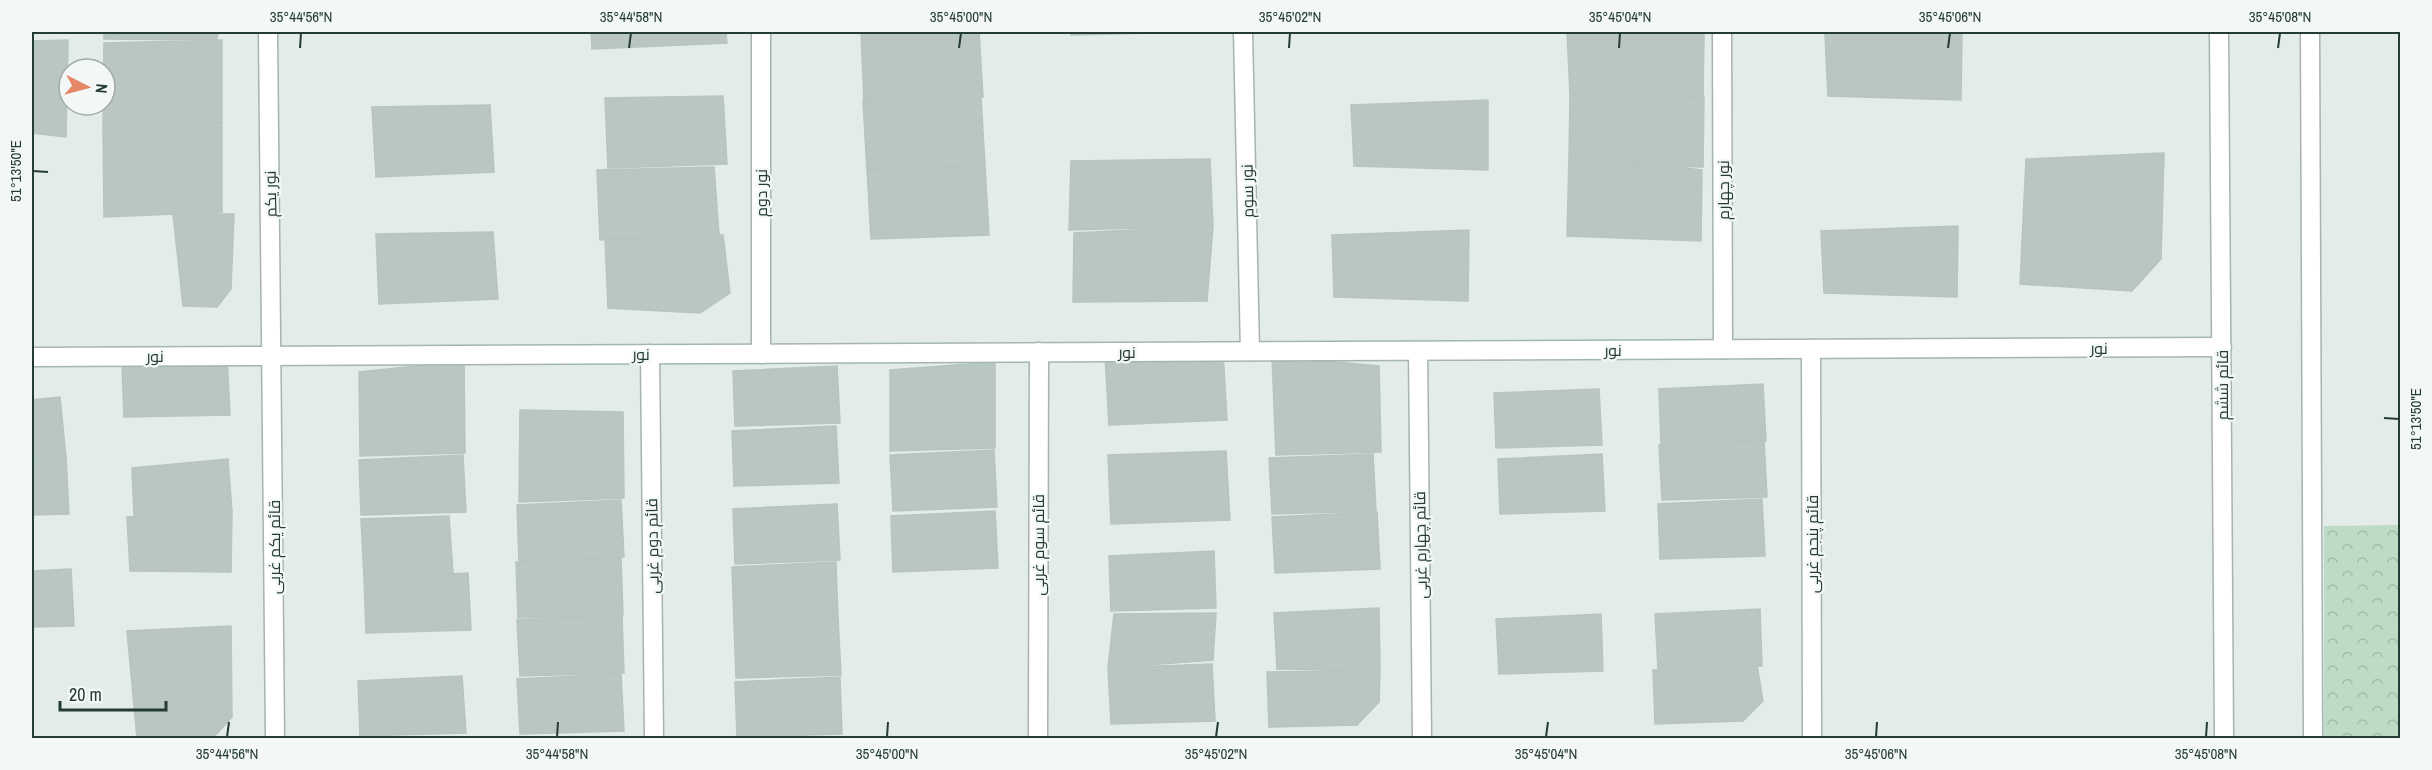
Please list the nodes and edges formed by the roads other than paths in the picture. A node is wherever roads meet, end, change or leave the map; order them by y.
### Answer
1 (268, 32) edge
2 (761, 32) edge
3 (1244, 32) edge
4 (1722, 32) edge
5 (2219, 32) edge
6 (2310, 32) edge
7 (2222, 347) junction
8 (1723, 349) junction
9 (1811, 349) junction
10 (1250, 351) junction
11 (1418, 351) junction
12 (1039, 352) junction
13 (650, 354) junction
14 (761, 354) junction
15 (273, 356) junction
16 (32, 357) edge
17 (275, 738) edge
18 (654, 738) edge
19 (1038, 738) edge
20 (1422, 738) edge
21 (1812, 738) edge
22 (2224, 738) edge
23 (2313, 738) edge

1 - 15 street, نور یکم
2 - 14 street, نور دوم
3 - 10 street, نور سوم
4 - 8 street, نور چهارم
5 - 7 street, قائم ششم
6 - 23 street
7 - 9 street, نور
7 - 22 street, قائم ششم
8 - 9 street, نور
8 - 11 street, نور
9 - 21 street, قائم پنجم غربی
10 - 11 street, نور
10 - 12 street, نور
11 - 20 street, قائم چهارم غربی
12 - 14 street, نور
12 - 19 street, قائم سوم غربی
13 - 14 street, نور
13 - 15 street, نور
13 - 18 street, قائم دوم غربی
15 - 16 street, نور
15 - 17 street, قائم یکم غربی

